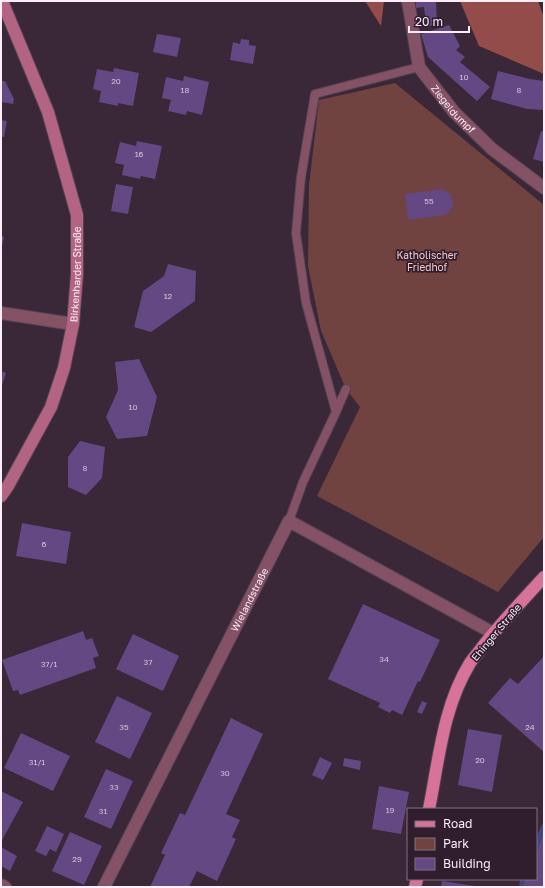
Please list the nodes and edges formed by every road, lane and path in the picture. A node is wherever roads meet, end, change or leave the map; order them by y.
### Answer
1 (2, 1) edge
2 (408, 1) edge
3 (419, 67) junction
4 (544, 188) edge
5 (1, 313) edge
6 (73, 324) junction
7 (346, 389) dead end
8 (336, 412) junction
9 (1, 496) edge
10 (289, 521) junction
11 (544, 577) edge
12 (493, 633) junction
13 (429, 808) edge
14 (1, 885) edge
15 (5, 887) edge
16 (104, 887) edge

1 - 6 main road, Birkenharder Straße
2 - 3 street, Ziegeldumpf
3 - 4 street, Ziegeldumpf
3 - 8 lane
5 - 6 street
6 - 9 main road, Birkenharder Straße
7 - 8 lane
8 - 10 lane
10 - 12 street
10 - 16 street, Wielandstraße
11 - 12 main road, Ehinger Straße
12 - 13 main road, Ehinger Straße
14 - 15 street

